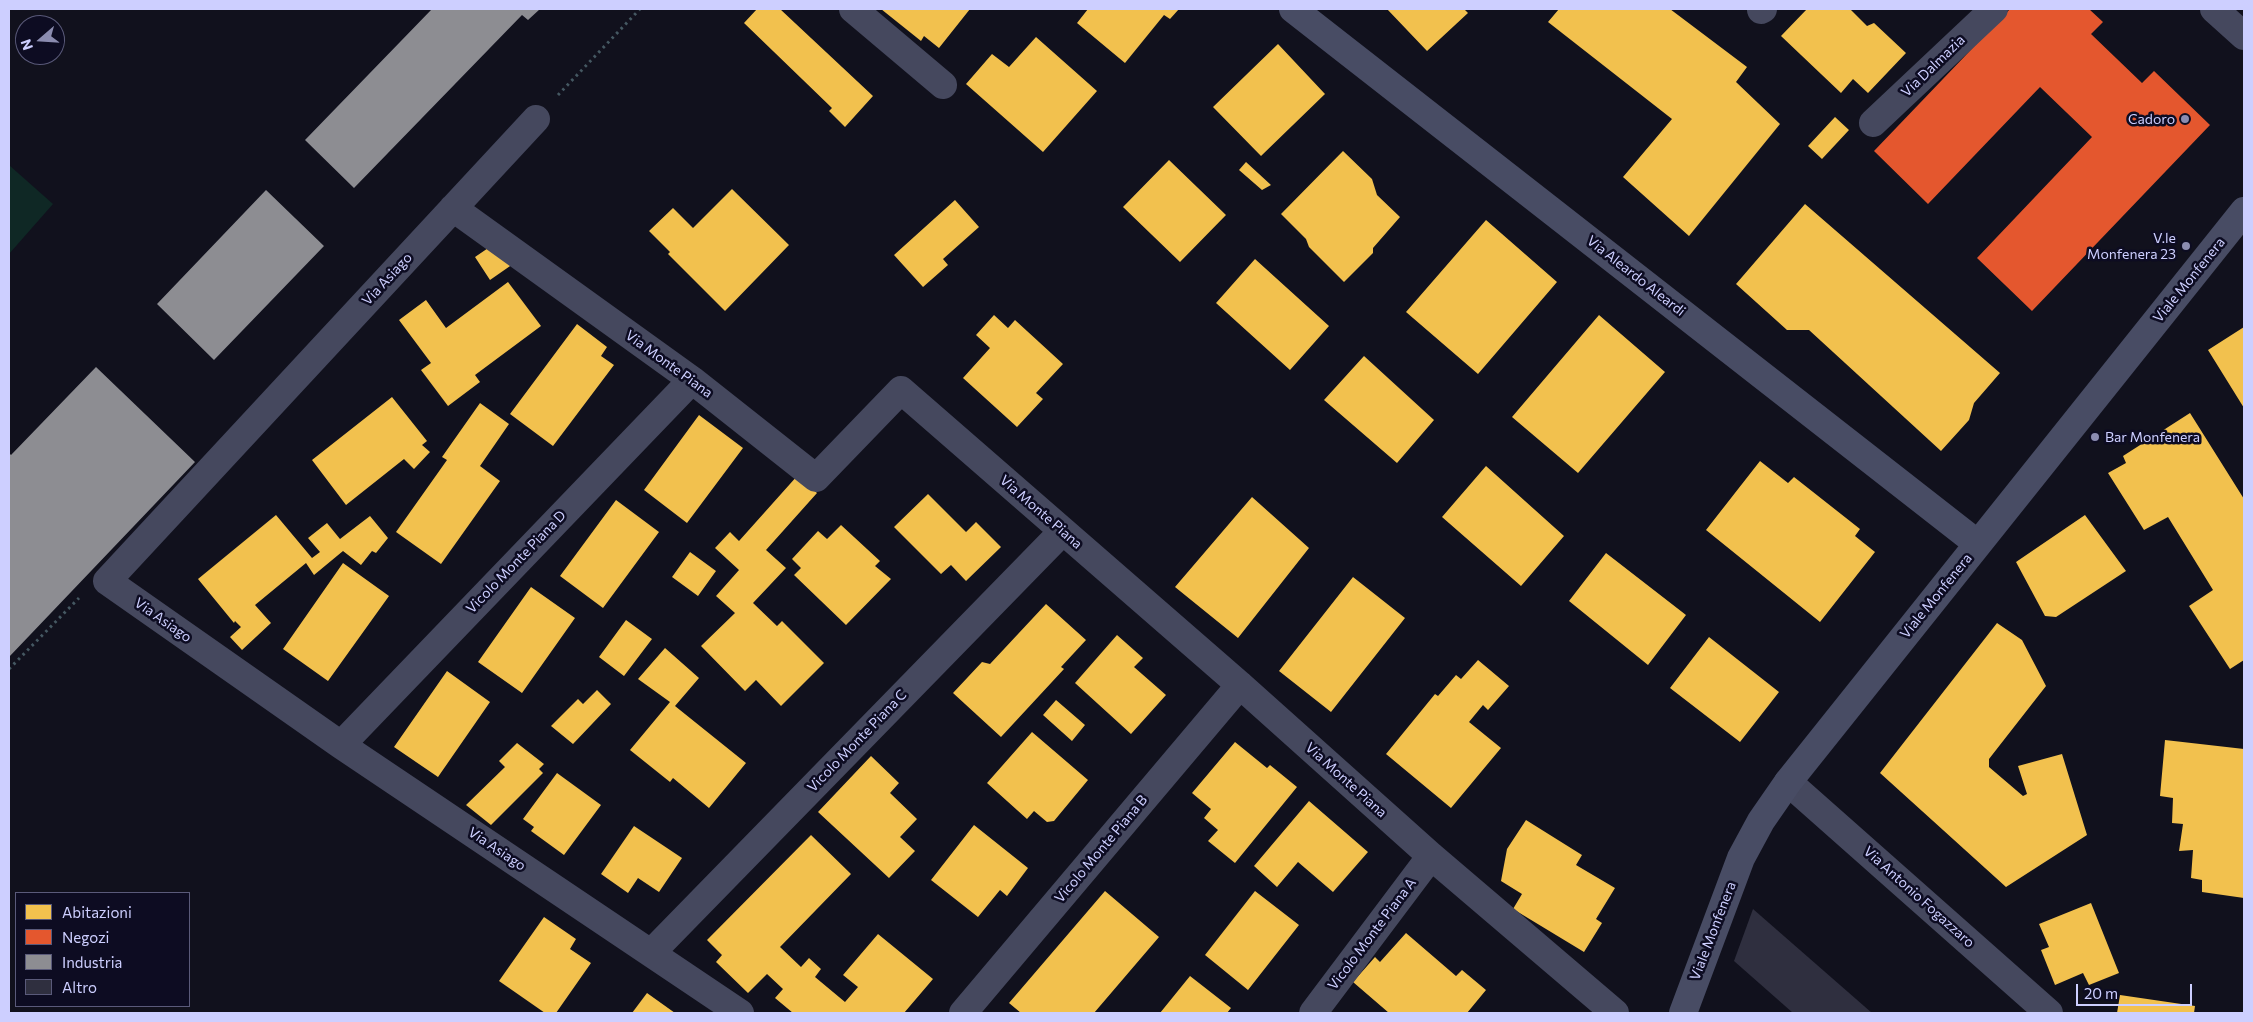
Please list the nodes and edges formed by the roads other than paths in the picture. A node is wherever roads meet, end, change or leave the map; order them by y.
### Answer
1 (853, 9) edge
2 (1293, 9) edge
3 (1994, 9) edge
4 (2214, 9) edge
5 (2244, 36) edge
6 (943, 85) dead end
7 (536, 119) road end
8 (1873, 123) dead end
9 (453, 208) junction
10 (2244, 211) edge
11 (692, 380) junction
12 (1062, 531) junction
13 (1978, 544) junction
14 (1240, 686) junction
15 (341, 745) junction
16 (1788, 782) junction
17 (1431, 856) junction
18 (652, 952) junction
19 (740, 1013) edge
20 (963, 1013) edge
21 (1313, 1013) edge
22 (1615, 1013) edge
23 (1682, 1013) edge
24 (2049, 1013) edge

1 - 6 street
2 - 13 street, Via Aleardo Aleardi
3 - 8 street, Via Dalmazia
4 - 5 street
7 - 9 street, Via Asiago
9 - 11 street, Via Monte Piana
9 - 15 street, Via Asiago
10 - 13 street, Viale Monfenera
11 - 12 street, Via Monte Piana
11 - 15 street, Vicolo Monte Piana D
12 - 14 street, Via Monte Piana
12 - 18 street, Vicolo Monte Piana C
13 - 16 street, Viale Monfenera
14 - 17 street, Via Monte Piana
14 - 20 street, Vicolo Monte Piana B
15 - 18 street, Via Asiago
16 - 23 street, Viale Monfenera
16 - 24 street, Via Antonio Fogazzaro
17 - 21 street, Vicolo Monte Piana A
17 - 22 street, Via Monte Piana
18 - 19 street, Via Asiago

